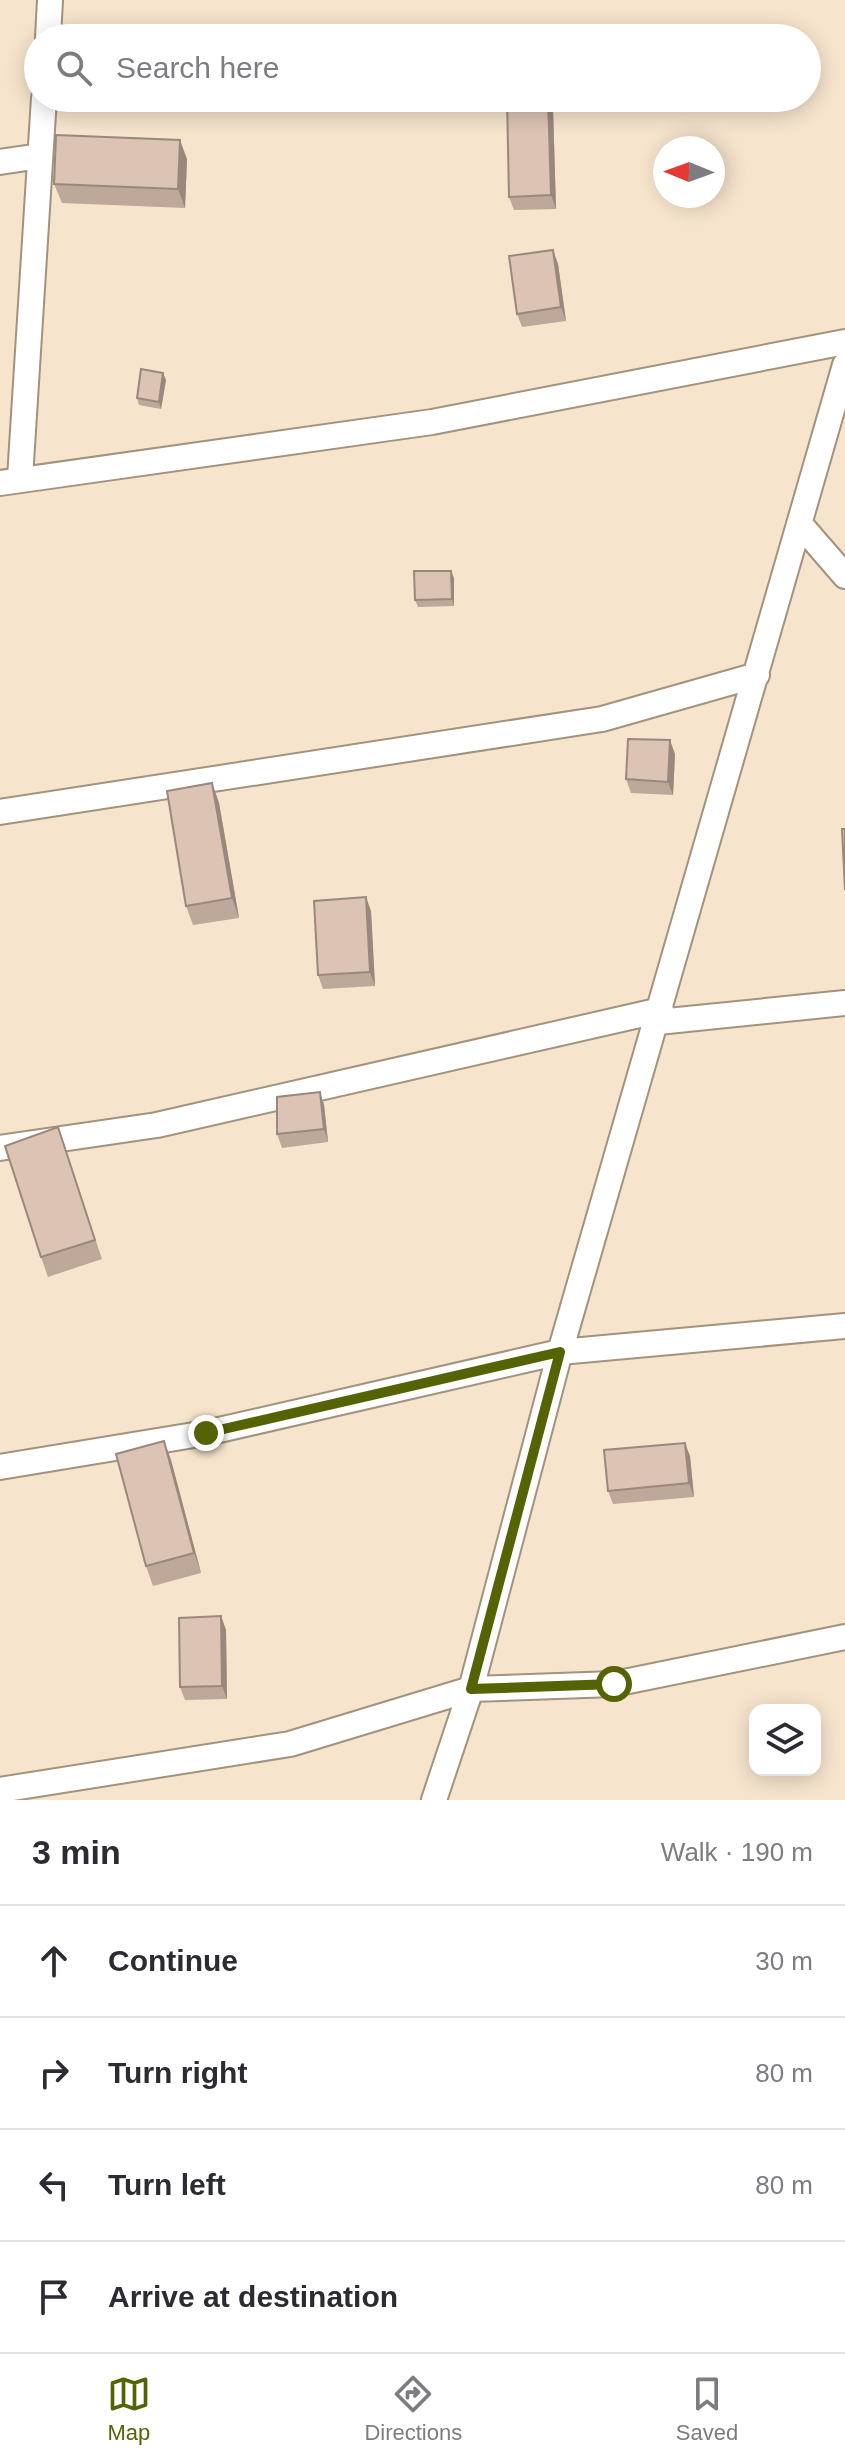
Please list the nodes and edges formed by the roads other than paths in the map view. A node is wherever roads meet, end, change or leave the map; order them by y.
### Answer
1 (50, 0) edge
2 (49, 24) edge
3 (43, 112) edge
4 (40, 156) junction
5 (0, 162) edge
6 (845, 342) edge
7 (845, 365) edge
8 (10, 480) edge
9 (800, 524) junction
10 (845, 576) edge
11 (757, 675) junction
12 (0, 812) edge
13 (845, 1003) edge
14 (659, 1016) junction
15 (0, 1148) edge
16 (845, 1326) edge
17 (560, 1352) junction
18 (0, 1467) edge
19 (845, 1637) edge
20 (471, 1689) junction
21 (0, 1790) edge
22 (434, 1800) edge

1 - 2 street
3 - 4 street
4 - 5 street
4 - 8 street
6 - 8 street
7 - 9 street
9 - 10 street
9 - 11 street
11 - 12 street
11 - 14 street
13 - 14 street
14 - 15 street
14 - 17 street
16 - 17 street
17 - 18 street
17 - 20 street
19 - 20 street
20 - 21 street
20 - 22 street

